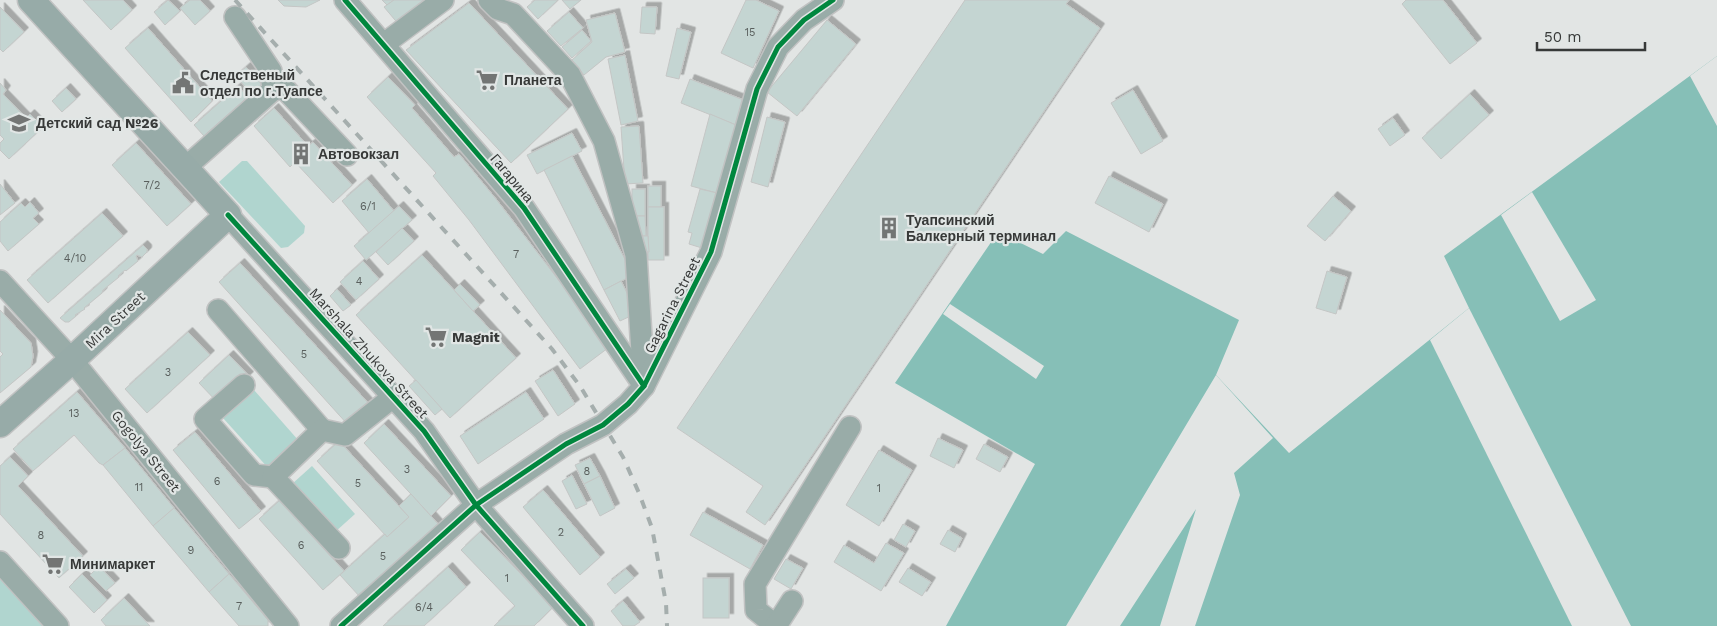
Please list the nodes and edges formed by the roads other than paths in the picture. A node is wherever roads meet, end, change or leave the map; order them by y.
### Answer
1 (31, 0) edge
2 (345, 0) edge
3 (443, 0) edge
4 (489, 0) edge
5 (834, 0) edge
6 (235, 17) dead end
7 (384, 44) junction
8 (272, 90) junction
9 (347, 155) dead end
10 (185, 168) junction
11 (228, 215) junction
12 (0, 281) edge
13 (218, 310) dead end
14 (72, 360) junction
15 (244, 385) dead end
16 (644, 386) junction
17 (393, 397) junction
18 (0, 424) edge
19 (850, 427) dead end
20 (322, 430) junction
21 (273, 477) junction
22 (476, 506) junction
23 (339, 548) dead end
24 (0, 562) edge
25 (792, 601) dead end
26 (565, 618) edge
27 (58, 626) edge
28 (288, 626) edge
29 (340, 626) edge
30 (583, 626) edge
31 (776, 626) edge

1 - 10 main road, Marshala Zhukova Street
2 - 7 street, Гагарина
3 - 7 street
4 - 16 street
5 - 16 street, Gagarina Street
6 - 8 street
7 - 16 street, Гагарина
8 - 9 street
8 - 10 street
10 - 11 main road, Marshala Zhukova Street
11 - 14 main road, Mira Street
11 - 17 street, Marshala Zhukova Street
12 - 14 street, Gogolya Street
13 - 20 street
14 - 18 main road, Mira Street
14 - 28 street, Gogolya Street
15 - 21 street
16 - 22 street, Gagarina Street
17 - 20 street
17 - 22 street, Marshala Zhukova Street
19 - 31 street
20 - 21 street
21 - 23 street
22 - 26 street, Marshala Zhukova Street
22 - 29 street, Gagarina Street
24 - 27 street
25 - 31 street
26 - 30 street, Marshala Zhukova Street

